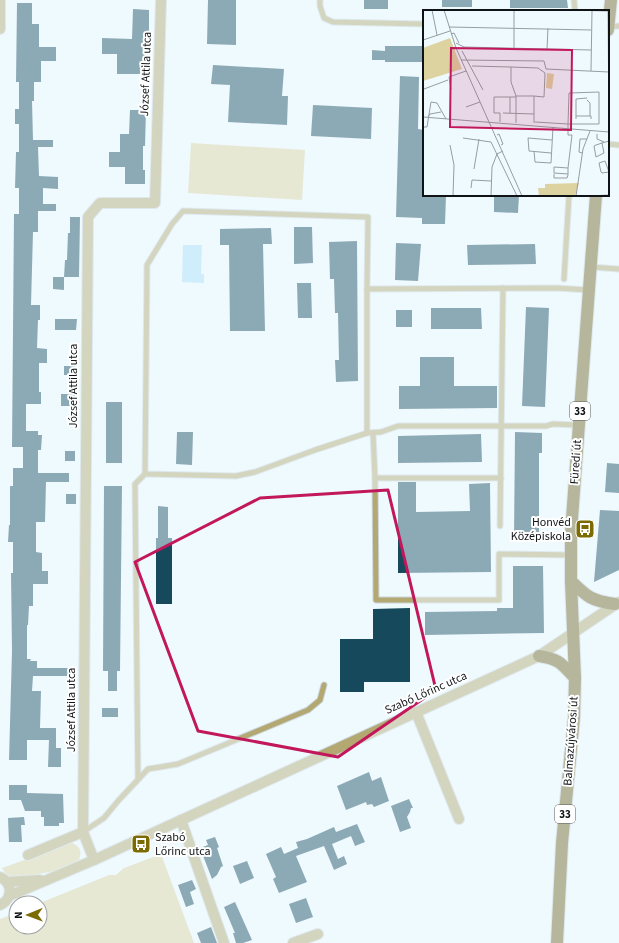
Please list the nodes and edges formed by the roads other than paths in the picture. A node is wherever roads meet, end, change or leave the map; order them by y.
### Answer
1 (0, 0) edge
2 (161, 0) edge
3 (320, 0) edge
4 (574, 0) edge
5 (611, 0) edge
6 (575, 10) edge
7 (609, 18) edge
8 (423, 24) edge
9 (619, 26) edge
10 (609, 27) edge
11 (0, 30) edge
12 (569, 196) edge
13 (596, 196) edge
14 (591, 267) junction
15 (619, 269) edge
16 (564, 279) dead end
17 (503, 288) junction
18 (367, 289) junction
19 (589, 290) junction
20 (579, 425) junction
21 (502, 426) junction
22 (370, 433) junction
23 (145, 474) junction
24 (375, 478) junction
25 (501, 478) junction
26 (500, 526) dead end
27 (571, 555) junction
28 (571, 581) junction
29 (617, 603) edge
30 (573, 634) junction
31 (539, 656) junction
32 (575, 678) junction
33 (324, 685) dead end
34 (416, 712) junction
35 (138, 779) junction
36 (459, 819) dead end
37 (181, 820) junction
38 (83, 832) junction
39 (28, 855) dead end
40 (94, 860) junction
41 (3, 879) edge
42 (46, 880) junction
43 (10, 895) edge
44 (12, 895) edge
45 (8, 899) edge
46 (0, 905) edge
47 (318, 934) dead end
48 (224, 943) edge
49 (293, 943) edge
50 (557, 943) edge

1 - 11 street
2 - 38 street, József Attila utca
3 - 8 lane
4 - 6 lane
5 - 7 main road
9 - 10 lane
12 - 16 lane
13 - 14 main road, Füredi út / 33
14 - 15 lane
14 - 19 main road, Füredi út / 33
17 - 18 lane
17 - 19 lane
17 - 21 lane
18 - 22 lane
18 - 23 lane
19 - 20 main road, Füredi út / 33
20 - 21 lane
20 - 27 main road, Füredi út / 33
21 - 22 lane
21 - 25 lane
22 - 23 lane
22 - 24 lane
23 - 35 lane
24 - 25 lane
24 - 27 lane
25 - 26 lane
27 - 28 main road, Füredi út / 33
28 - 29 main road
28 - 30 main road, Füredi út / 33
29 - 30 street, Szabó Lőrinc utca
30 - 31 street, Szabó Lőrinc utca
30 - 32 main road, Balmazújvárosi út / 33
31 - 32 main road
31 - 34 street, Szabó Lőrinc utca
32 - 50 main road, Balmazújvárosi út / 33
33 - 35 lane
34 - 36 street
34 - 37 street, Szabó Lőrinc utca
35 - 38 lane
37 - 40 street, Szabó Lőrinc utca
37 - 48 street
38 - 39 street
38 - 40 street
40 - 42 street, Szabó Lőrinc utca
41 - 42 street, Szabó Lőrinc utca
41 - 43 street
42 - 44 street, Szabó Lőrinc utca
45 - 46 street, Szabó Lőrinc utca
47 - 49 street

